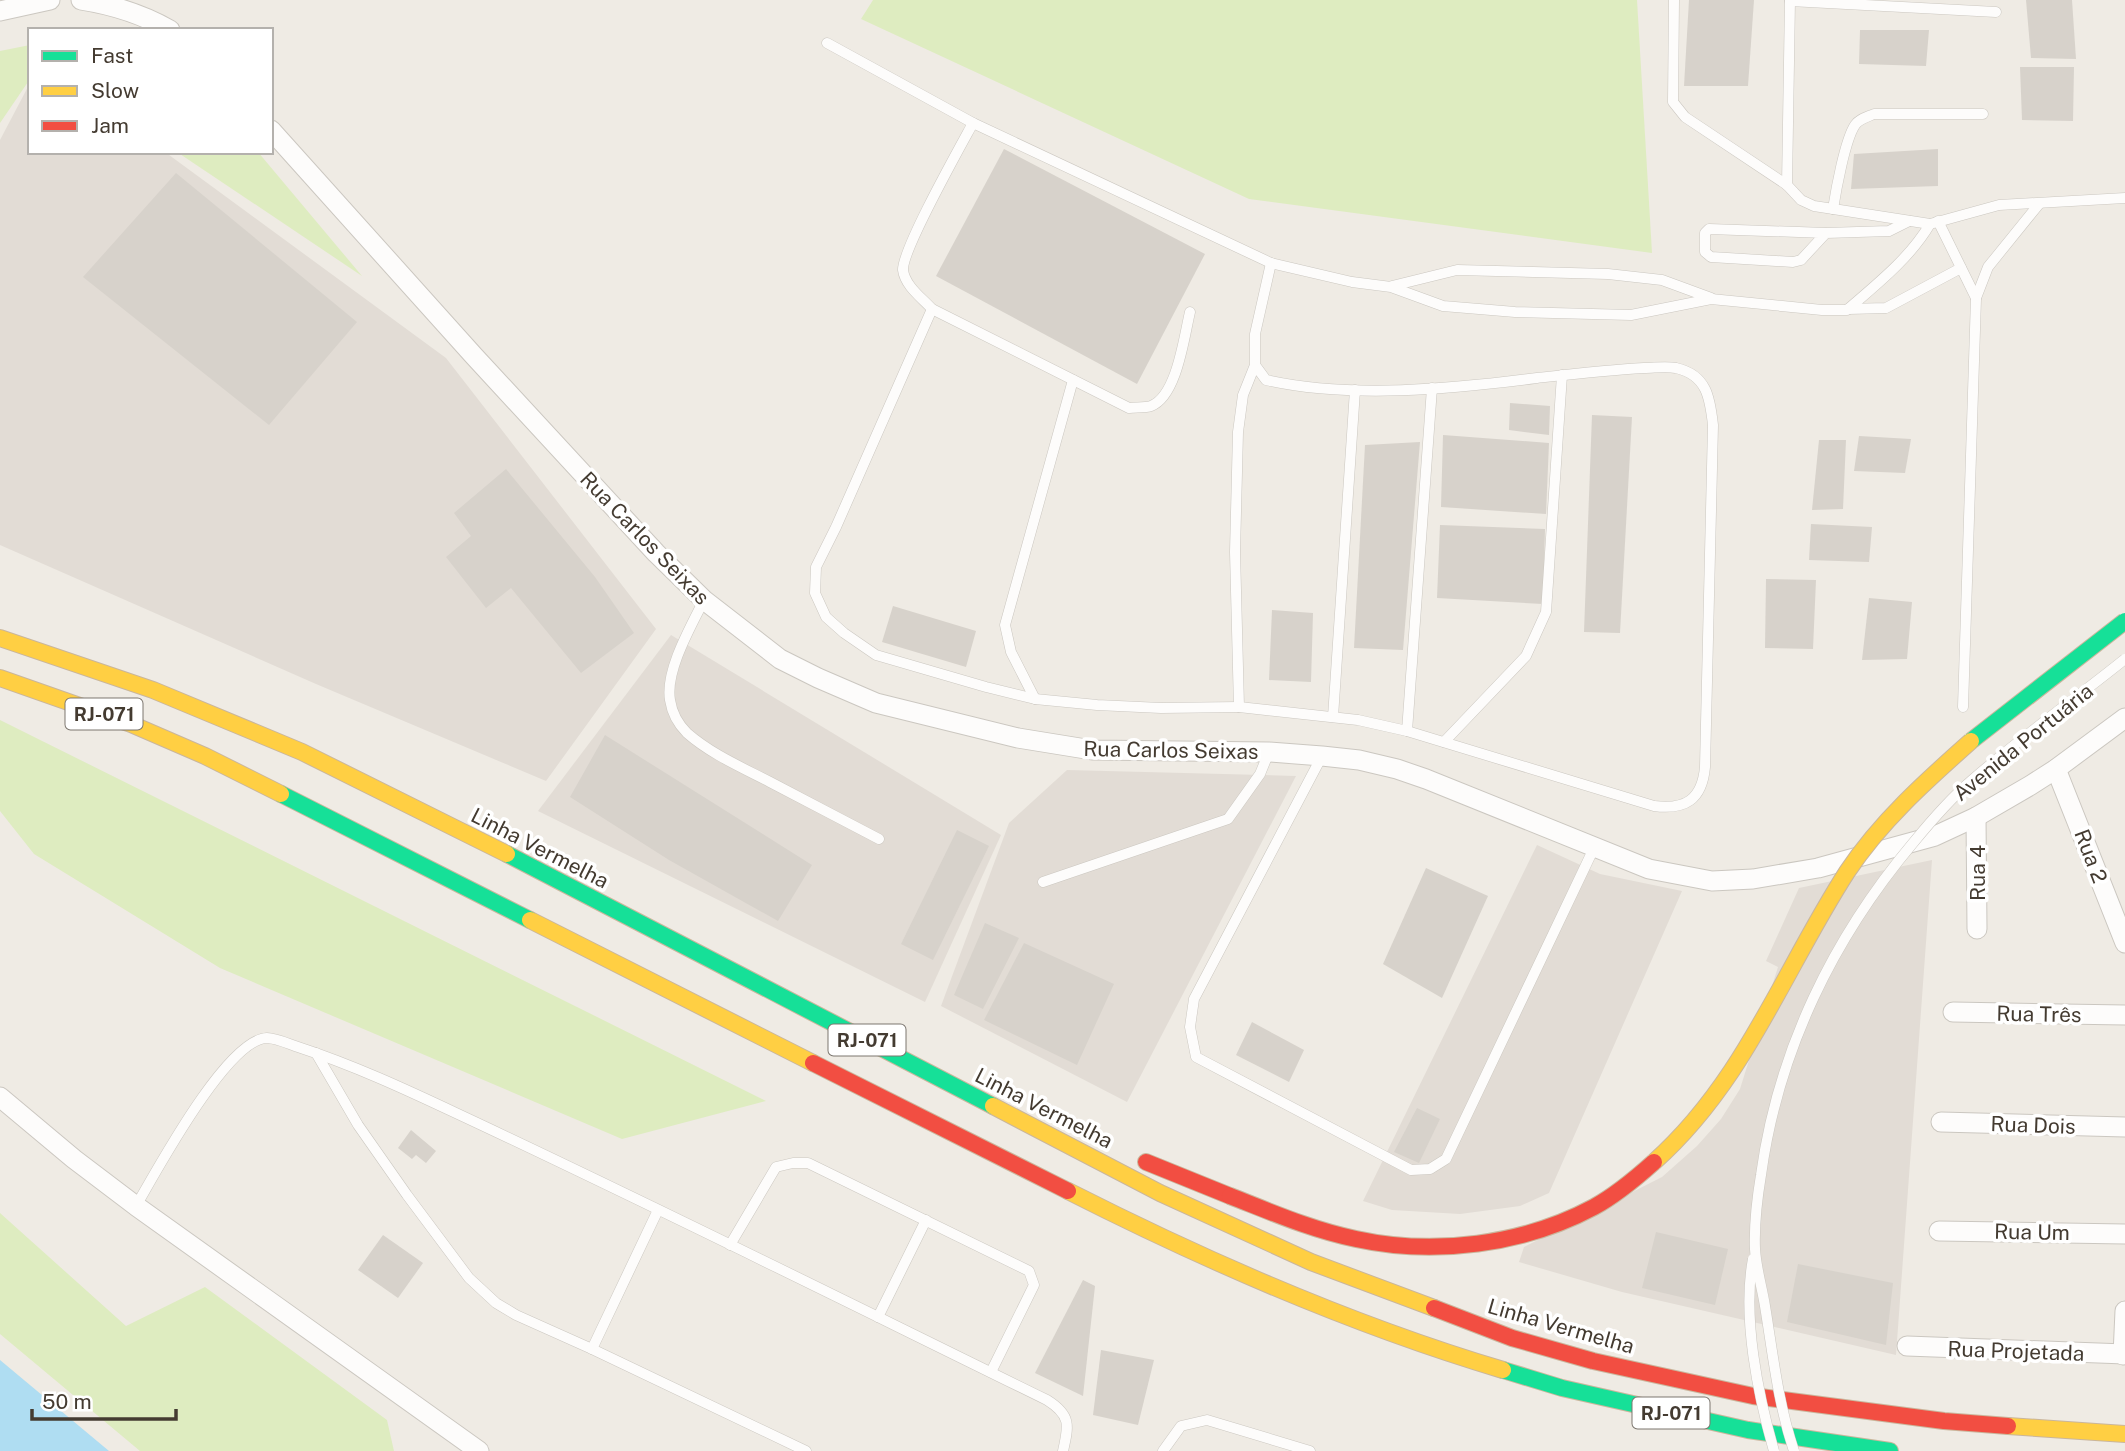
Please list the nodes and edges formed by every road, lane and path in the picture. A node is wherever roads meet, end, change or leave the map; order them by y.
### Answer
1 (50, 0) edge
2 (81, 0) edge
3 (1674, 0) edge
4 (1790, 0) edge
5 (0, 11) edge
6 (1996, 12) dead end
7 (166, 28) edge
8 (827, 43) dead end
9 (1983, 114) dead end
10 (973, 123) junction
11 (273, 132) edge
12 (1787, 185) junction
13 (2125, 198) edge
14 (2039, 204) junction
15 (1833, 209) junction
16 (1909, 221) junction
17 (1934, 223) junction
18 (1826, 233) junction
19 (1271, 263) junction
20 (1961, 268) junction
21 (1391, 287) junction
22 (1976, 298) junction
23 (1711, 299) junction
24 (932, 309) junction
25 (1847, 310) junction
26 (1190, 312) dead end
27 (1255, 365) junction
28 (1562, 375) junction
29 (1073, 380) junction
30 (1432, 388) junction
31 (1355, 390) junction
32 (704, 600) junction
33 (2125, 621) edge
34 (0, 638) edge
35 (2125, 659) edge
36 (0, 678) edge
37 (1035, 699) junction
38 (1239, 706) junction
39 (1963, 707) dead end
40 (1332, 717) junction
41 (2125, 718) edge
42 (1407, 731) junction
43 (1444, 742) junction
44 (1269, 752) junction
45 (1322, 757) junction
46 (2056, 769) junction
47 (1976, 817) junction
48 (879, 839) dead end
49 (1594, 848) junction
50 (1043, 882) dead end
51 (1977, 929) dead end
52 (2125, 943) edge
53 (1953, 1012) dead end
54 (2125, 1016) edge
55 (316, 1053) junction
56 (956, 1086) junction
57 (0, 1097) edge
58 (1941, 1122) dead end
59 (2125, 1127) edge
60 (1105, 1146) dead end
61 (1130, 1156) dead end
62 (136, 1206) junction
63 (658, 1210) junction
64 (926, 1220) junction
65 (1939, 1231) dead end
66 (2125, 1234) edge
67 (730, 1245) junction
68 (1755, 1248) junction
69 (2125, 1311) edge
70 (878, 1317) junction
71 (1907, 1346) dead end
72 (592, 1349) junction
73 (2124, 1355) edge
74 (991, 1373) junction
75 (2125, 1434) edge
76 (479, 1451) edge
77 (806, 1451) edge
78 (1063, 1451) edge
79 (1163, 1451) edge
80 (1310, 1451) edge
81 (1774, 1451) edge
82 (1794, 1451) edge
83 (1890, 1451) edge

1 - 5 street
2 - 7 street
3 - 12 lane
4 - 6 lane
4 - 12 lane
8 - 10 lane
9 - 15 lane
10 - 19 lane
10 - 24 lane
11 - 32 street, Rua Carlos Seixas
12 - 15 lane
13 - 14 lane
14 - 17 lane
14 - 22 lane
15 - 16 lane
16 - 17 lane
16 - 18 lane
17 - 20 lane
17 - 25 lane
18 - 18 lane
19 - 21 lane
19 - 27 lane
20 - 22 lane
20 - 25 lane
21 - 23 lane
21 - 23 lane
22 - 39 lane
23 - 25 lane
24 - 29 lane
24 - 37 lane
26 - 29 lane
27 - 31 lane
27 - 38 lane
28 - 30 lane
28 - 43 lane
28 - 43 lane
29 - 37 lane
30 - 31 lane
30 - 42 lane
31 - 40 lane
32 - 44 street, Rua Carlos Seixas
32 - 48 lane
33 - 61 highway, bridge
34 - 56 highway, Linha Vermelha / RJ-071
35 - 68 lane, Avenida Portuária, bridge
36 - 83 highway, RJ-071
37 - 38 lane
38 - 40 lane
40 - 42 lane
41 - 46 street, Rua Carlos Seixas
42 - 43 lane
44 - 45 street, Rua Carlos Seixas
44 - 50 lane
45 - 49 street, Rua Carlos Seixas
45 - 49 lane
46 - 47 street, Rua Carlos Seixas
46 - 52 street, Rua 2
47 - 49 street, Rua Carlos Seixas
47 - 51 street, Rua 4
53 - 54 street, Rua Três
55 - 62 lane
55 - 63 lane
55 - 72 lane
56 - 60 highway
56 - 75 highway, Linha Vermelha / RJ-071
57 - 62 street
58 - 59 street, Rua Dois
62 - 76 street
63 - 67 lane
63 - 72 lane
64 - 67 lane
64 - 70 lane
64 - 74 lane
65 - 66 street, Rua Um
67 - 70 lane
68 - 81 lane, Avenida Portuária, bridge
68 - 82 lane, Avenida Portuária, bridge
69 - 73 street
70 - 74 lane
71 - 73 street, Rua Projetada
72 - 77 lane
74 - 78 lane
79 - 80 lane

